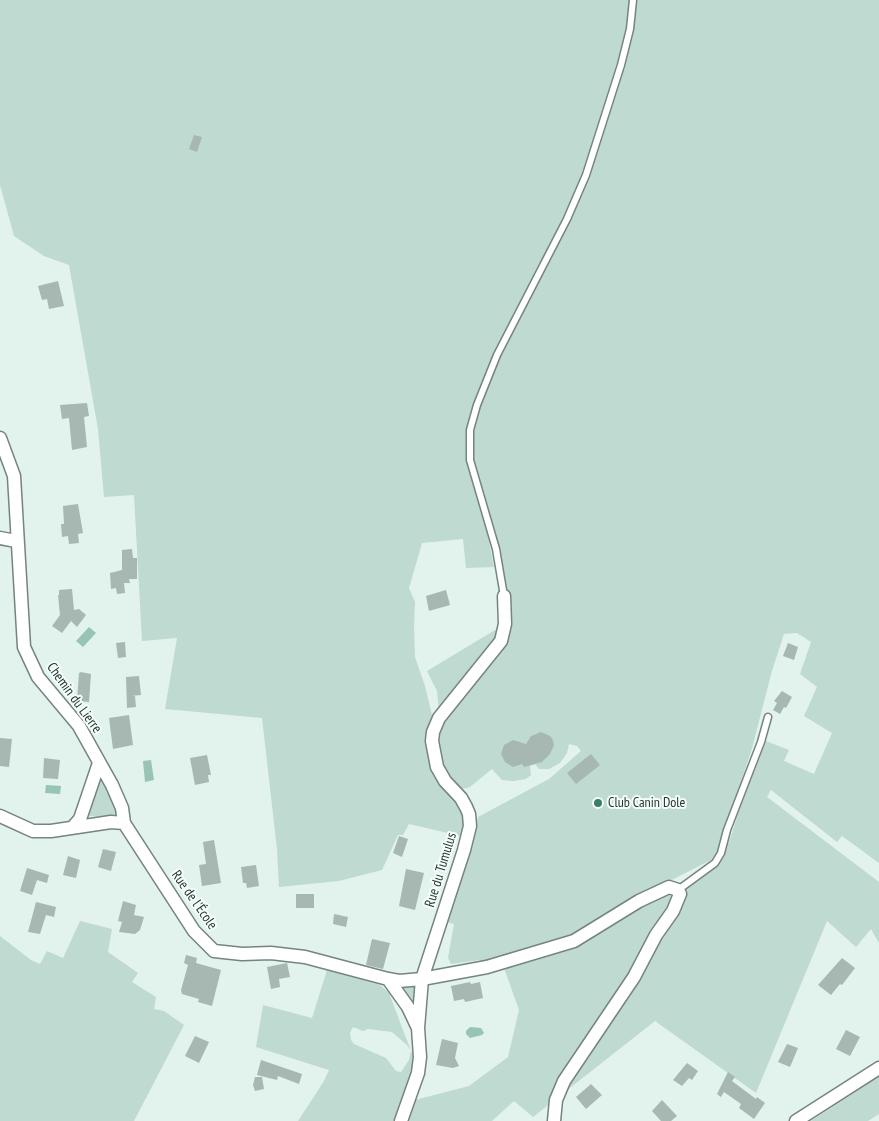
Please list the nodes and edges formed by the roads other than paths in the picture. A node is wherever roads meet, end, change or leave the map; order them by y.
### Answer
1 (633, 0) edge
2 (0, 438) edge
3 (0, 538) edge
4 (16, 541) junction
5 (504, 596) joint
6 (768, 717) dead end
7 (100, 763) junction
8 (0, 816) edge
9 (124, 823) junction
10 (72, 828) junction
11 (678, 890) junction
12 (422, 979) junction
13 (388, 980) junction
14 (418, 1028) junction
15 (879, 1068) edge
16 (401, 1121) edge
17 (554, 1121) edge
18 (796, 1121) edge

1 - 5 lane
2 - 4 street, Chemin du Lierre
3 - 4 street
4 - 7 street, Chemin du Lierre
5 - 12 street, Rue du Tumulus
6 - 11 lane
7 - 9 street, Chemin du Lierre
7 - 10 street
8 - 10 street
9 - 10 street
9 - 13 street, Rue de l'École
11 - 12 street, Rue de l'École
11 - 17 street
12 - 13 street, Rue de l'École
12 - 14 street, Rue du Tumulus
13 - 14 street
14 - 16 street, Rue du Tumulus
15 - 18 street

